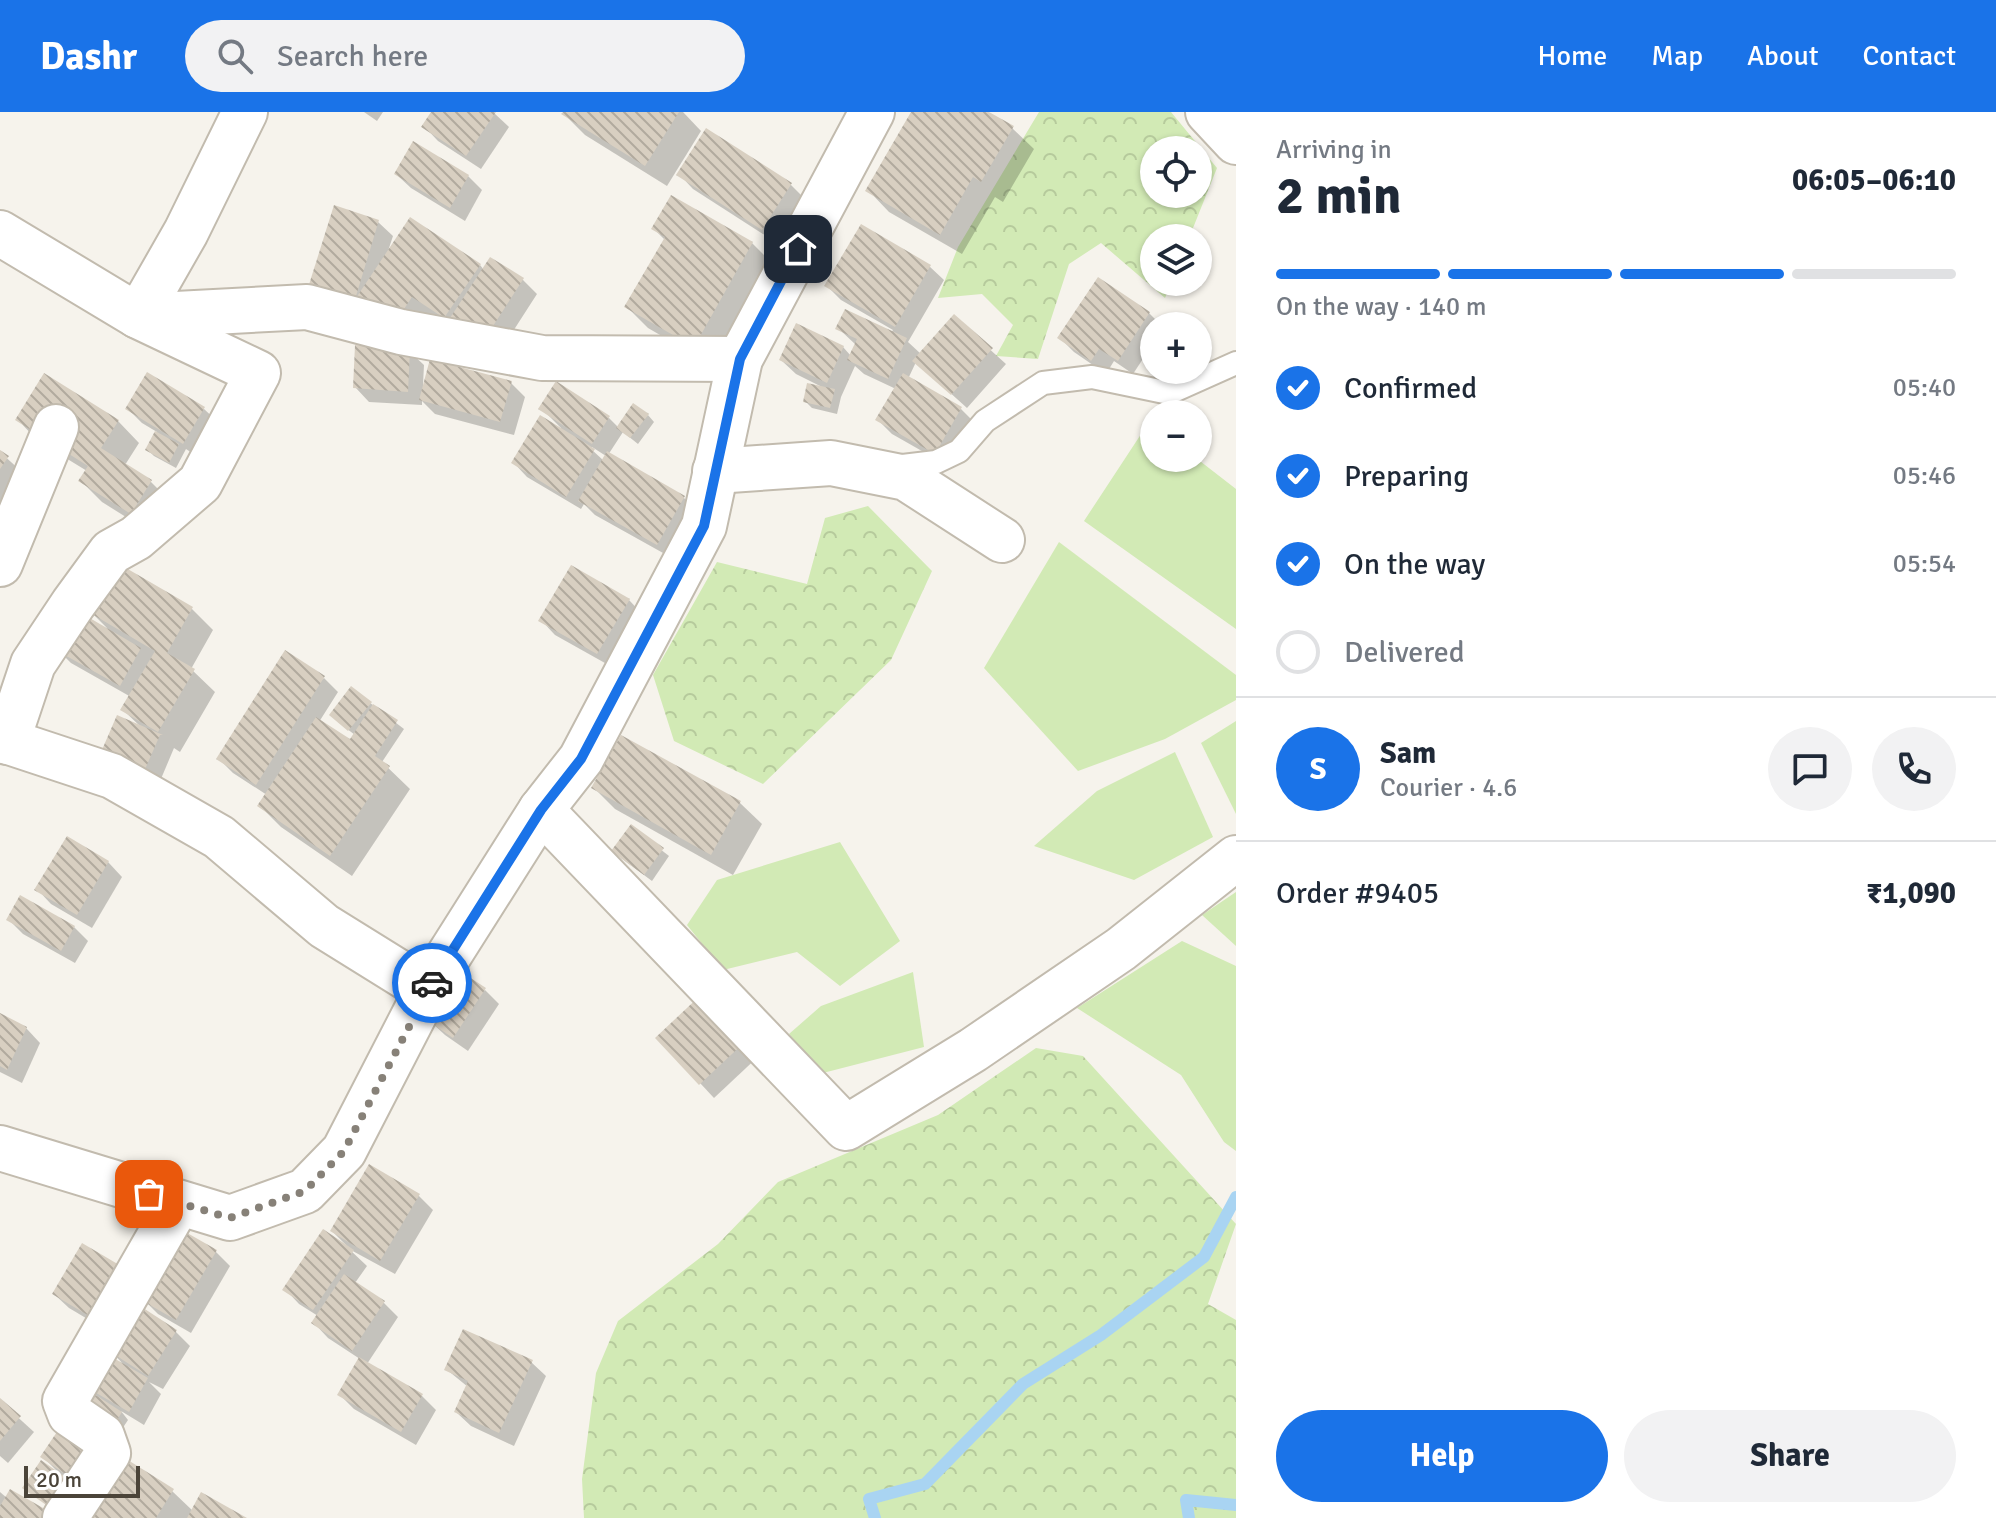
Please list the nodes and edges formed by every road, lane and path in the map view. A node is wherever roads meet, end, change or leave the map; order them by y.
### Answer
1 (245, 112) edge
2 (872, 112) edge
3 (1208, 112) edge
4 (1236, 142) edge
5 (0, 233) edge
6 (138, 316) junction
7 (740, 359) junction
8 (1236, 363) edge
9 (56, 427) dead end
10 (869, 470) junction
11 (715, 471) junction
12 (1002, 540) dead end
13 (0, 564) edge
14 (4, 740) edge
15 (541, 810) junction
16 (1236, 858) edge
17 (427, 990) junction
18 (0, 1148) edge
19 (178, 1204) junction
20 (65, 1518) edge

1 - 6 street
2 - 7 street
3 - 4 street
5 - 6 street
6 - 7 street
6 - 14 street
7 - 11 street
8 - 10 lane
9 - 13 street
10 - 11 street
10 - 12 street
11 - 15 street
14 - 17 street
15 - 16 street
15 - 17 street
17 - 19 street
18 - 19 street
19 - 20 street

